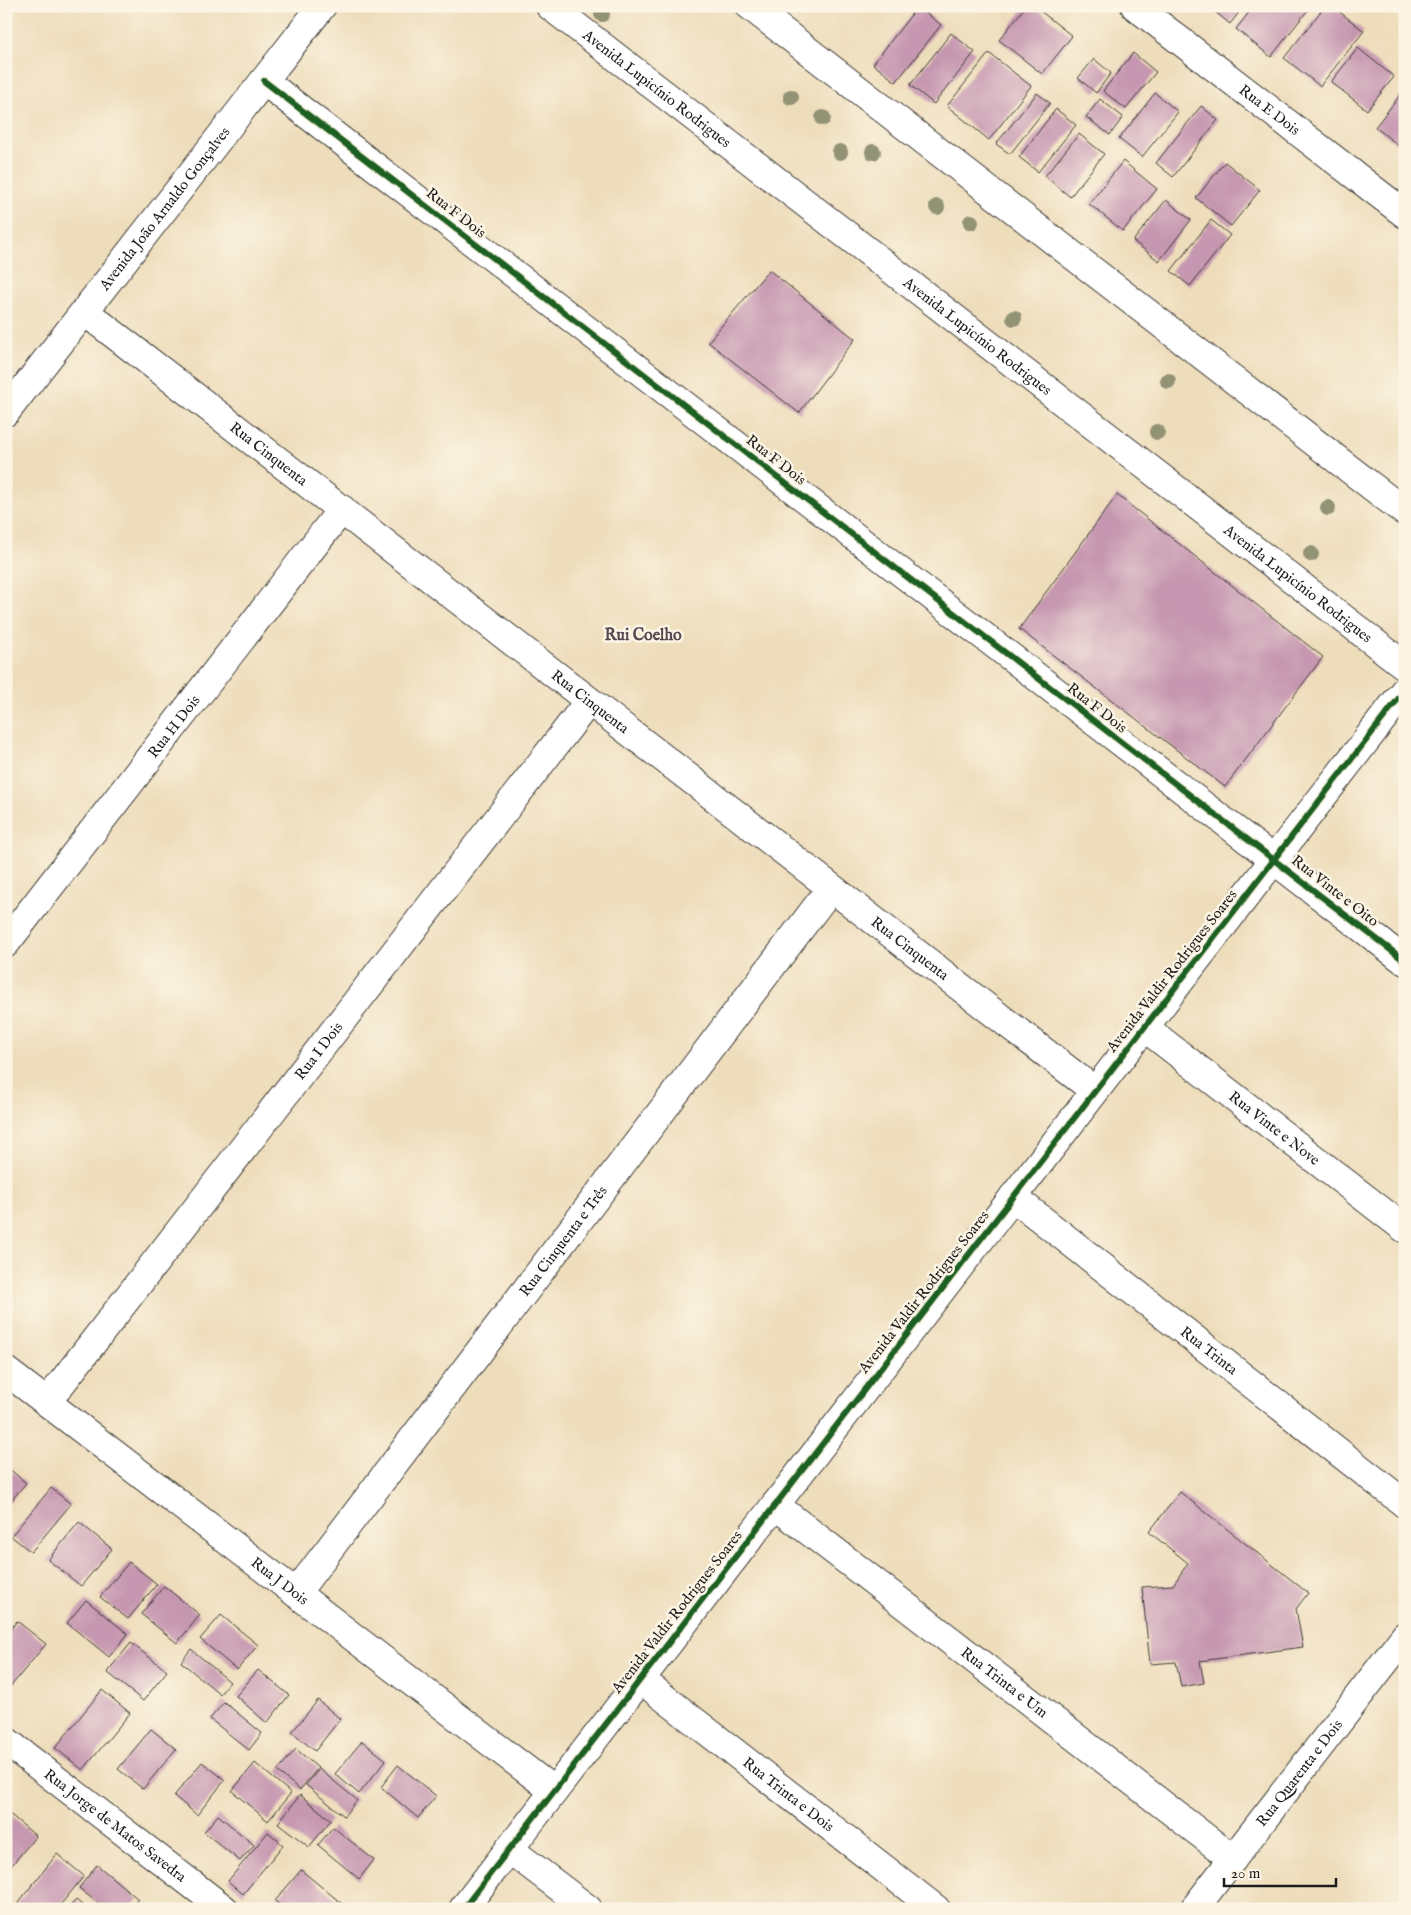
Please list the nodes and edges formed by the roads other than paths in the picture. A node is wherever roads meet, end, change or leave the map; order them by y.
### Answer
1 (322, 6) edge
2 (550, 6) edge
3 (750, 6) edge
4 (1135, 6) edge
5 (264, 81) junction
6 (1405, 214) edge
7 (85, 312) junction
8 (6, 412) edge
9 (342, 509) junction
10 (1405, 512) edge
11 (1405, 666) edge
12 (1405, 690) edge
13 (589, 701) junction
14 (1274, 860) junction
15 (831, 888) junction
16 (6, 943) edge
17 (1405, 961) edge
18 (1144, 1028) junction
19 (1095, 1091) junction
20 (1013, 1197) junction
21 (1405, 1229) edge
22 (6, 1371) edge
23 (47, 1402) junction
24 (1405, 1504) edge
25 (775, 1505) junction
26 (296, 1593) junction
27 (1405, 1636) edge
28 (640, 1679) junction
29 (6, 1741) edge
30 (554, 1791) junction
31 (509, 1850) junction
32 (1233, 1859) junction
33 (224, 1909) edge
34 (463, 1909) edge
35 (588, 1909) edge
36 (936, 1909) edge
37 (1194, 1909) edge

1 - 5 street, Avenida João Arnaldo Gonçalves
2 - 11 street, Avenida Lupicínio Rodrigues
3 - 10 street
4 - 6 street, Rua E Dois
5 - 7 street, Avenida João Arnaldo Gonçalves
5 - 14 street, Rua F Dois
7 - 8 street, Avenida João Arnaldo Gonçalves
7 - 9 street, Rua Cinquenta
9 - 13 street, Rua Cinquenta
9 - 16 street, Rua H Dois
12 - 14 street, Avenida Valdir Rodrigues Soares
13 - 15 street, Rua Cinquenta
13 - 23 street, Rua I Dois
14 - 17 street, Rua Vinte e Oito
14 - 18 street, Avenida Valdir Rodrigues Soares
15 - 19 street, Rua Cinquenta
15 - 26 street, Rua Cinquenta e Três
18 - 19 street, Avenida Valdir Rodrigues Soares
18 - 21 street, Rua Vinte e Nove
19 - 20 street, Avenida Valdir Rodrigues Soares
20 - 24 street, Rua Trinta
20 - 25 street, Avenida Valdir Rodrigues Soares
22 - 23 street, Rua J Dois
23 - 26 street, Rua J Dois
25 - 28 street, Avenida Valdir Rodrigues Soares
25 - 32 street, Rua Trinta e Um
26 - 30 street, Rua J Dois
27 - 32 street, Rua Quarenta e Dois
28 - 30 street, Avenida Valdir Rodrigues Soares
28 - 36 street, Rua Trinta e Dois
29 - 33 street, Rua Jorge de Matos Savedra
30 - 31 street, Avenida Valdir Rodrigues Soares
31 - 34 street, Avenida Valdir Rodrigues Soares
31 - 35 street
32 - 37 street, Rua Quarenta e Dois

